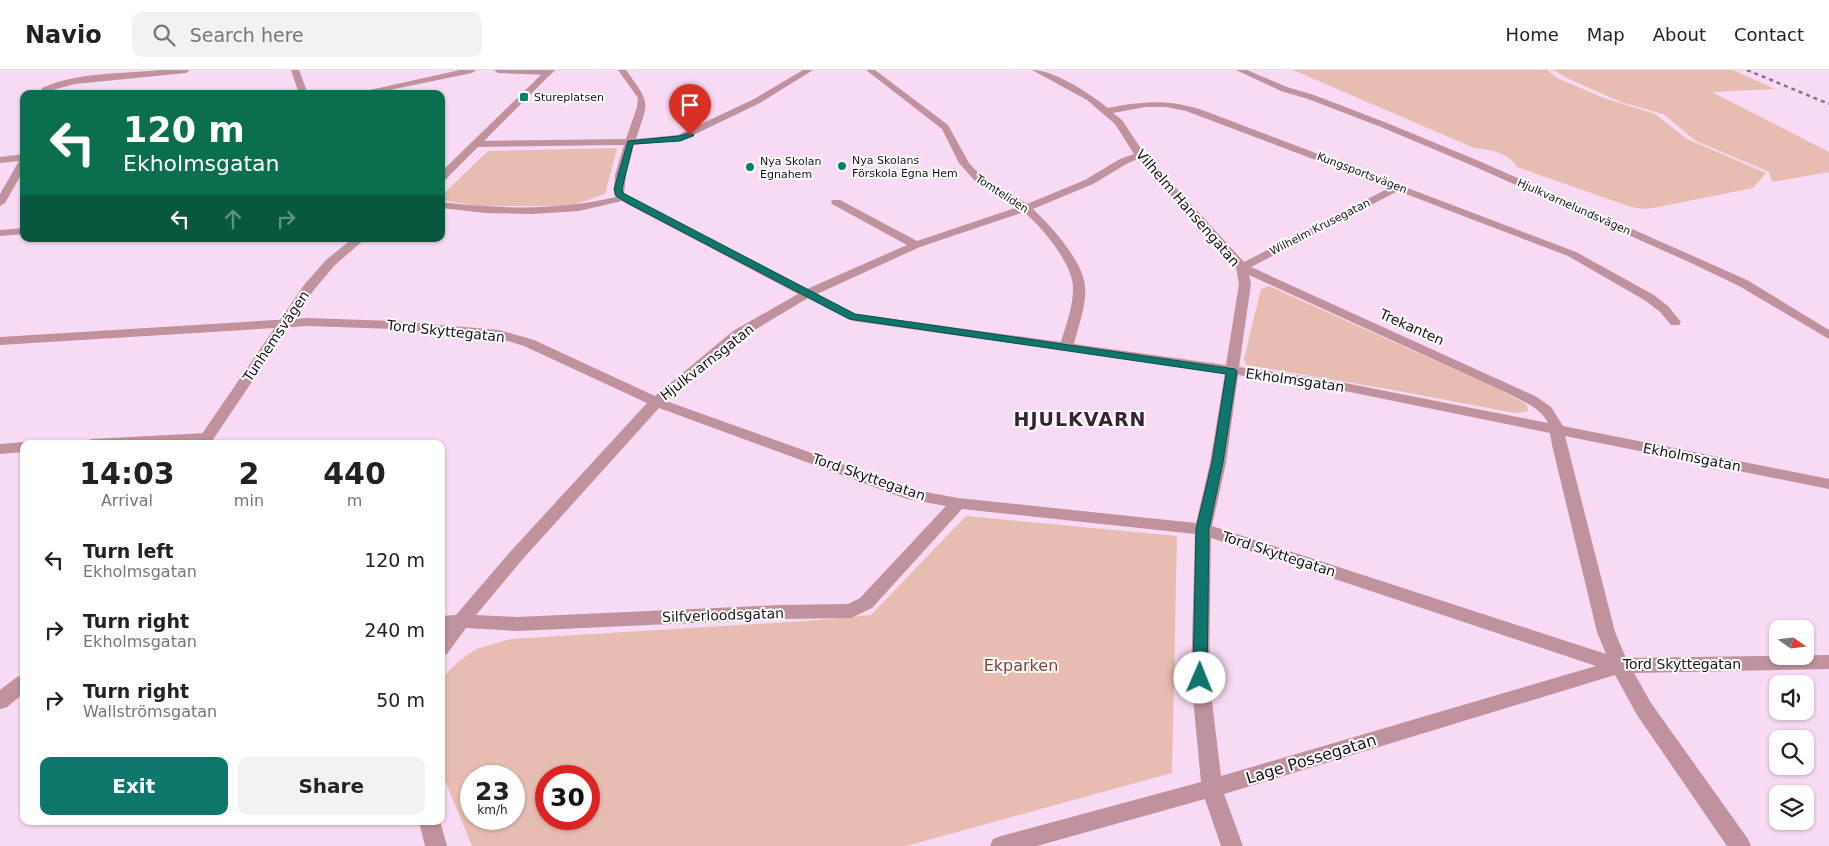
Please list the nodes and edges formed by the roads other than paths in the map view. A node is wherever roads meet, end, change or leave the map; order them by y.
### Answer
1 (186, 70) edge
2 (295, 70) edge
3 (472, 70) edge
4 (498, 70) edge
5 (622, 70) edge
6 (809, 70) edge
7 (870, 70) edge
8 (1036, 70) edge
9 (1240, 70) edge
10 (1262, 70) edge
11 (550, 71) edge
12 (45, 90) edge
13 (302, 90) edge
14 (375, 90) edge
15 (1311, 96) junction
16 (1108, 111) junction
17 (630, 142) junction
18 (478, 144) junction
19 (1140, 155) junction
20 (20, 159) edge
21 (0, 160) edge
22 (20, 166) edge
23 (445, 174) edge
24 (1399, 187) junction
25 (623, 198) junction
26 (0, 202) edge
27 (836, 202) dead end
28 (445, 205) edge
29 (1026, 208) junction
30 (20, 231) edge
31 (0, 233) edge
32 (355, 242) edge
33 (916, 245) junction
34 (1242, 267) junction
35 (808, 293) junction
36 (1675, 322) dead end
37 (283, 323) junction
38 (1829, 335) edge
39 (0, 342) edge
40 (1067, 346) junction
41 (1232, 371) junction
42 (656, 402) junction
43 (1558, 430) junction
44 (205, 440) edge
45 (20, 447) edge
46 (0, 449) edge
47 (1829, 484) edge
48 (958, 503) junction
49 (1203, 529) junction
50 (461, 621) junction
51 (445, 622) edge
52 (445, 643) edge
53 (1829, 662) edge
54 (1620, 666) junction
55 (20, 685) edge
56 (0, 701) edge
57 (1212, 788) junction
58 (430, 825) edge
59 (436, 846) edge
60 (1001, 846) edge
61 (1232, 846) edge
62 (1740, 846) edge

1 - 12 street
2 - 13 street
3 - 14 street
4 - 11 street
5 - 17 street
6 - 17 street
7 - 29 street, Tomteliden
8 - 16 street
9 - 15 street, Hjulkvarnelundsvägen
10 - 15 street, Hjulkvarnelundsvägen
11 - 18 street
15 - 38 street, Hjulkvarnelundsvägen
16 - 19 street, Vilhelm Hansengatan
16 - 24 street, Kungsportsvägen
17 - 18 street
17 - 25 street
18 - 23 street
19 - 29 street, Hjulkvarnsgatan
19 - 34 street, Vilhelm Hansengatan
20 - 21 street
22 - 26 street
24 - 34 street, Wilhelm Krusegatan
24 - 36 street, Kungsportsvägen
25 - 28 street
25 - 35 street, Ekholmsgatan
27 - 33 street
29 - 33 street, Hjulkvarnsgatan
29 - 40 street, Tomteliden
30 - 31 street
32 - 37 street, Tunhemsvägen
33 - 35 street, Hjulkvarnsgatan
34 - 41 street, Vilhelm Hansengatan
34 - 43 street, Trekanten
35 - 40 street, Ekholmsgatan
35 - 42 street, Hjulkvarnsgatan
37 - 39 street, Tord Skyttegatan
37 - 42 street, Tord Skyttegatan
37 - 44 street, Tunhemsvägen
40 - 41 street, Ekholmsgatan
41 - 43 street, Ekholmsgatan
41 - 49 street, Vilhelm Hansengatan
42 - 48 street, Tord Skyttegatan
42 - 50 street, Hjulkvarnsgatan
43 - 47 street, Ekholmsgatan
43 - 54 street
45 - 46 street
48 - 49 street, Tord Skyttegatan
48 - 50 street, Silfverloodsgatan
49 - 54 street, Tord Skyttegatan
49 - 57 street, Vilhelm Hansengatan
50 - 51 street, Silfverloodsgatan
50 - 52 street, Hjulkvarnsgatan
53 - 54 street, Tord Skyttegatan
54 - 57 street, Lage Possegatan
54 - 62 street
55 - 56 street
57 - 60 street, Lage Possegatan
57 - 61 street, Vilhelm Hansengatan
58 - 59 street

